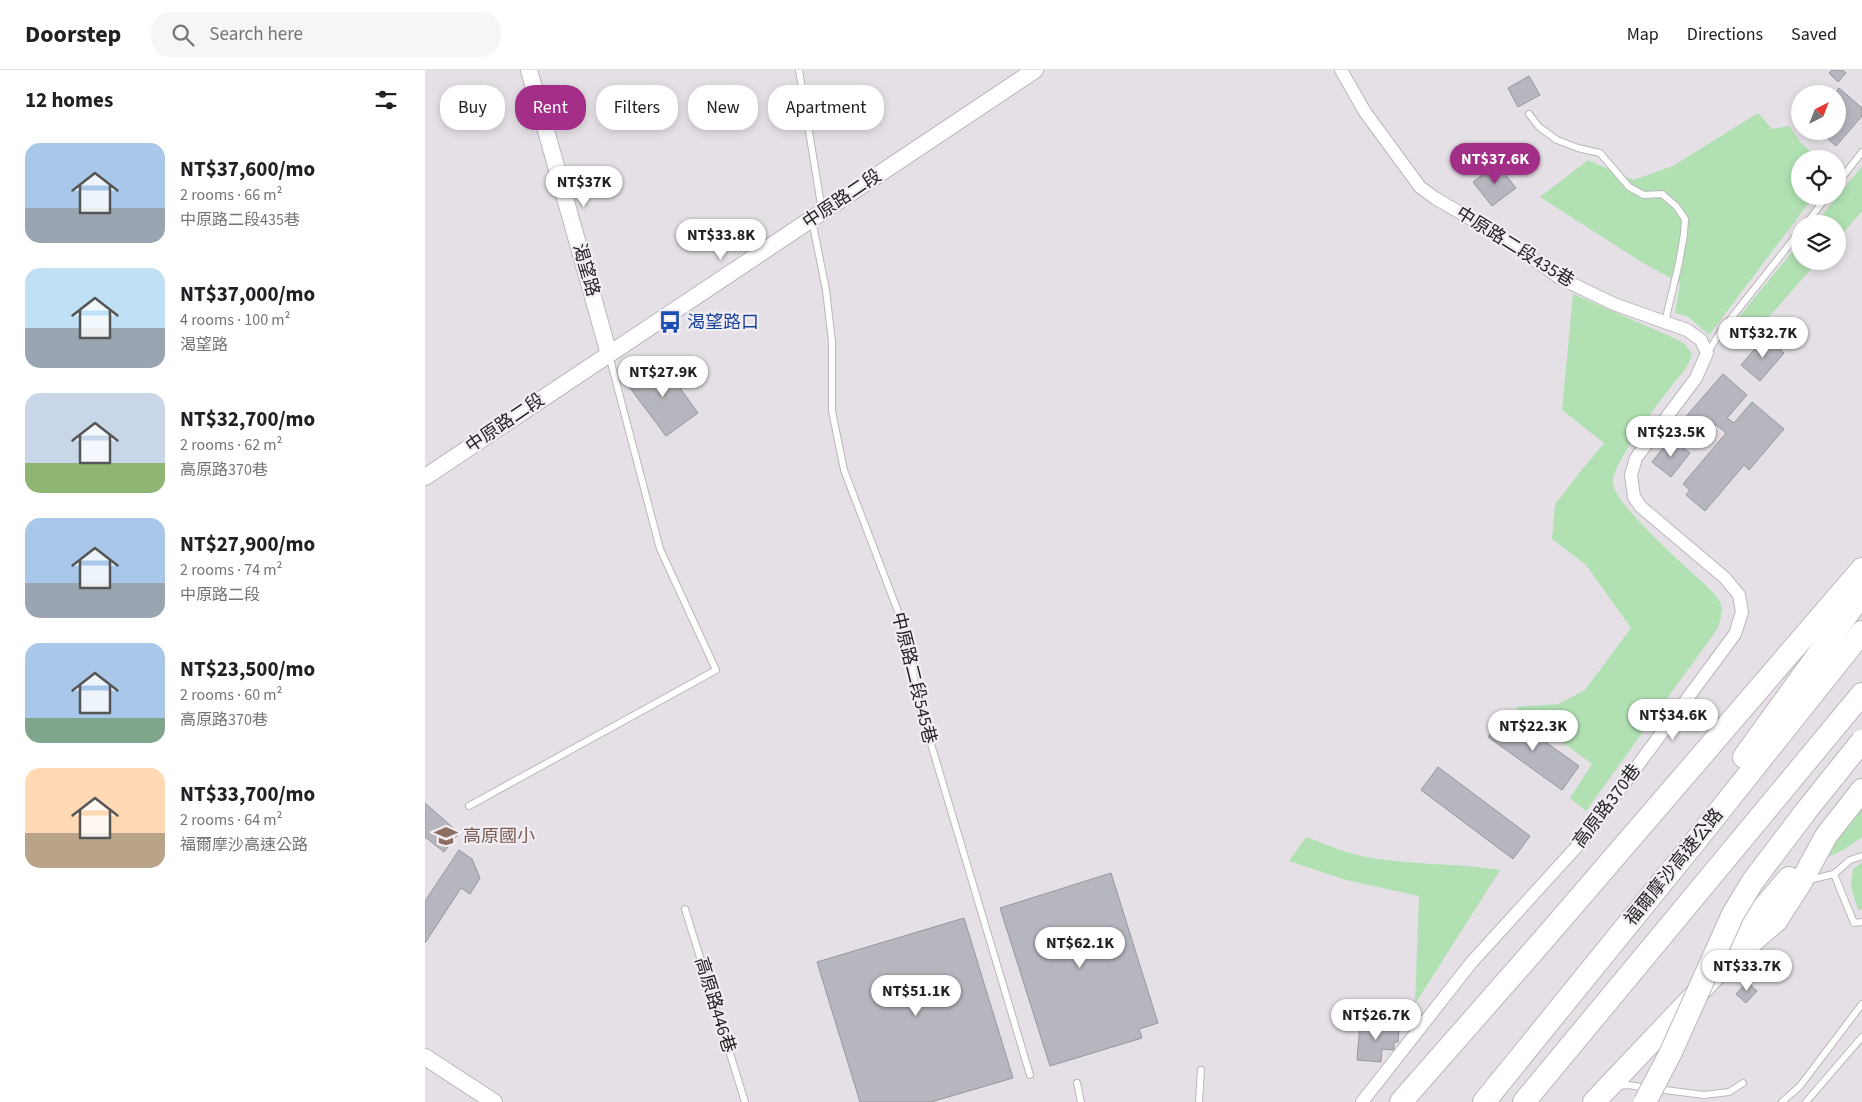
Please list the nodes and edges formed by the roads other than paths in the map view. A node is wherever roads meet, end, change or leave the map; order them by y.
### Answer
1 (529, 70) edge
2 (799, 70) edge
3 (1035, 70) edge
4 (1341, 70) edge
5 (1529, 114) dead end
6 (1862, 152) edge
7 (1846, 172) edge
8 (817, 216) junction
9 (1791, 242) edge
10 (1665, 322) junction
11 (609, 354) junction
12 (1707, 354) junction
13 (425, 477) edge
14 (1862, 569) edge
15 (1862, 594) edge
16 (1862, 632) edge
17 (1862, 694) edge
18 (1862, 741) edge
19 (1862, 790) edge
20 (469, 806) dead end
21 (1843, 813) junction
22 (1698, 838) junction
23 (1862, 856) edge
24 (1834, 874) junction
25 (1801, 882) junction
26 (685, 908) dead end
27 (1862, 922) edge
28 (1862, 1004) edge
29 (1668, 1026) junction
30 (1862, 1037) edge
31 (425, 1057) edge
32 (1649, 1058) junction
33 (1201, 1070) dead end
34 (1030, 1074) dead end
35 (1077, 1083) dead end
36 (1743, 1083) dead end
37 (1601, 1094) edge
38 (1653, 1096) edge
39 (494, 1102) edge
40 (745, 1102) edge
41 (1081, 1102) edge
42 (1199, 1102) edge
43 (1362, 1102) edge
44 (1401, 1102) edge
45 (1484, 1102) edge
46 (1524, 1102) edge
47 (1782, 1102) edge
48 (1806, 1102) edge

1 - 11 street, 渴望路
2 - 8 lane, 中原路二段545巷
3 - 8 street, 中原路二段
4 - 10 street, 中原路二段435巷
5 - 10 lane
6 - 7 lane
8 - 11 street, 中原路二段
8 - 34 lane, 中原路二段545巷
9 - 12 lane
10 - 12 street, 中原路二段435巷
11 - 13 street, 中原路二段
11 - 20 lane
12 - 43 street, 高原路370巷
14 - 44 highway
15 - 22 highway
16 - 22 highway, 福爾摩沙高速公路
17 - 46 highway, 福爾摩沙高速公路
18 - 38 highway, bridge
19 - 21 highway
21 - 25 highway
21 - 29 highway
22 - 45 highway, 福爾摩沙高速公路
23 - 24 lane
24 - 25 lane
24 - 27 lane
25 - 29 highway
26 - 40 lane, 高原路446巷
28 - 47 lane
29 - 32 highway
30 - 48 lane
31 - 39 street
32 - 37 highway
32 - 38 lane
33 - 42 lane
35 - 41 lane
36 - 38 lane
37 - 38 lane

